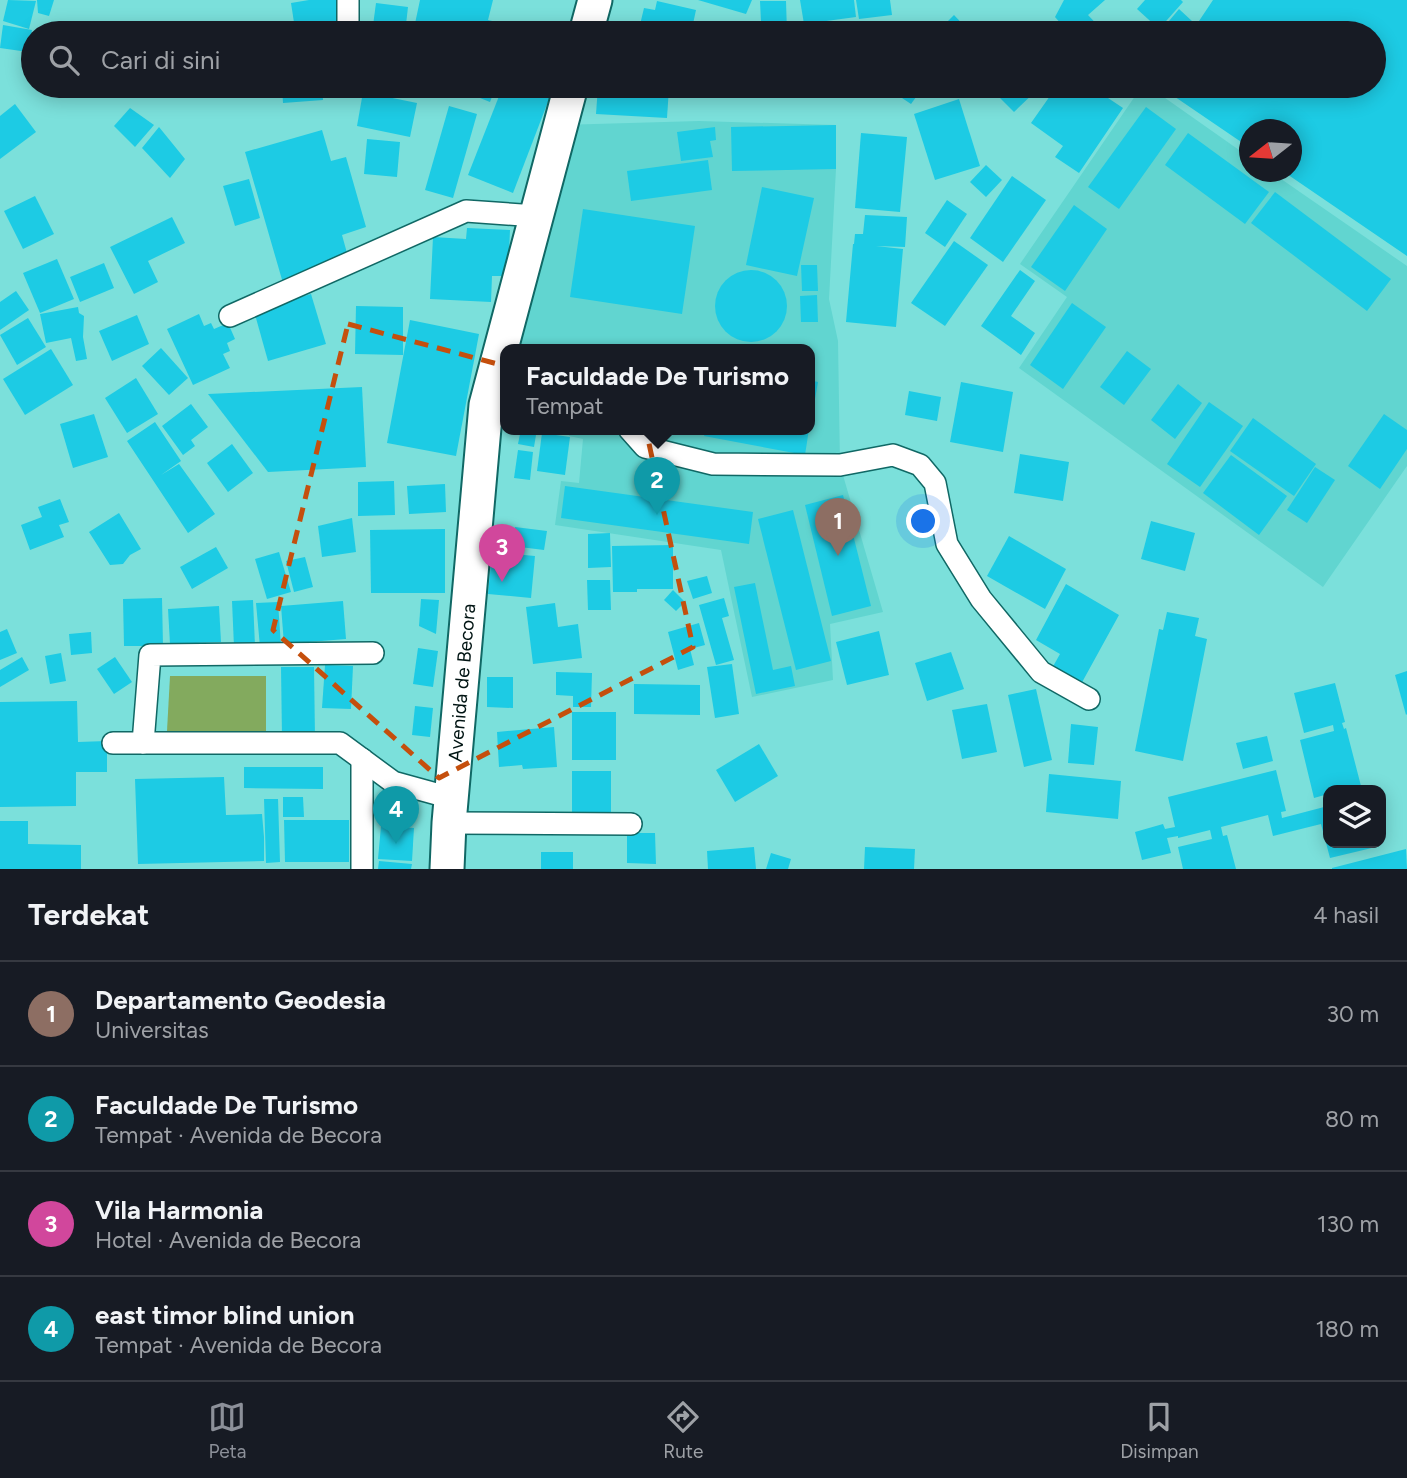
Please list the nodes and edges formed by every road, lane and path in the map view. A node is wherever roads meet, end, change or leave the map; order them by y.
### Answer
1 (348, 0) edge
2 (594, 0) edge
3 (348, 21) edge
4 (589, 21) edge
5 (568, 98) edge
6 (536, 216) junction
7 (230, 316) dead end
8 (505, 344) edge
9 (500, 364) edge
10 (634, 435) edge
11 (373, 653) dead end
12 (1089, 699) dead end
13 (113, 743) dead end
14 (143, 743) junction
15 (362, 759) junction
16 (450, 810) junction
17 (631, 824) dead end
18 (362, 869) edge
19 (447, 869) edge

1 - 3 street
2 - 4 main road
5 - 6 main road, Avenida de Becora
6 - 7 street
6 - 8 main road, Avenida de Becora
9 - 16 main road, Avenida de Becora
10 - 12 street
11 - 14 street
13 - 14 street
14 - 15 street
15 - 16 street
15 - 18 street
16 - 17 street
16 - 19 main road, Avenida de Becora

